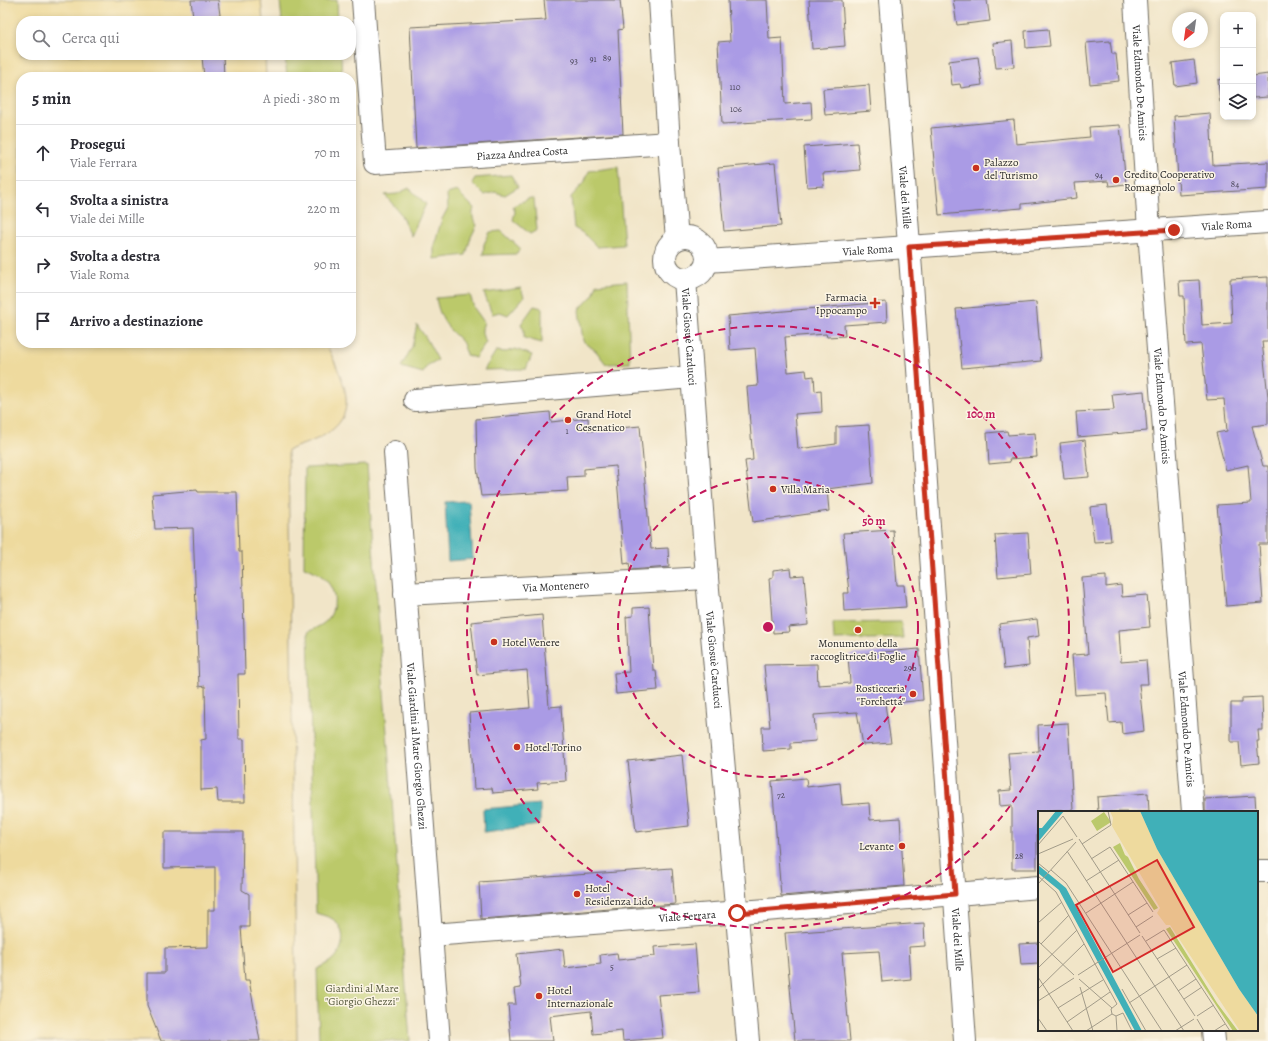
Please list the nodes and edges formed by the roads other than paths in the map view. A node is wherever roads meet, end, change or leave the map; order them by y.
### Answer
1 (363, 0) edge
2 (660, 0) edge
3 (890, 0) edge
4 (1134, 0) edge
5 (669, 143) junction
6 (1268, 222) edge
7 (1148, 231) junction
8 (677, 239) junction
9 (909, 247) junction
10 (707, 261) junction
11 (685, 279) junction
12 (692, 377) junction
13 (416, 400) dead end
14 (395, 452) dead end
15 (707, 578) junction
16 (405, 594) junction
17 (1193, 811) edge
18 (1038, 887) edge
19 (955, 894) junction
20 (737, 913) junction
21 (431, 935) junction
22 (1213, 1031) edge
23 (440, 1041) edge
24 (748, 1041) edge
25 (965, 1041) edge
26 (1214, 1041) edge

1 - 5 street, Piazza Andrea Costa
2 - 5 street
3 - 9 street, Viale dei Mille
4 - 7 street, Viale Edmondo De Amicis
5 - 8 street
6 - 7 street, Viale Roma
7 - 9 street, Viale Roma
7 - 17 street, Viale Edmondo De Amicis
8 - 10 street
8 - 11 street
9 - 10 street, Viale Roma
9 - 19 street, Viale dei Mille
10 - 11 street
11 - 12 street, Viale Giosuè Carducci
12 - 13 street
12 - 15 street, Viale Giosuè Carducci
14 - 16 street, Viale Giardini al Mare Giorgio Ghezzi
15 - 16 street, Via Montenero
15 - 20 street, Viale Giosuè Carducci
16 - 21 street, Viale Giardini al Mare Giorgio Ghezzi
18 - 19 street, Viale Ferrara
19 - 20 street, Viale Ferrara
19 - 25 street, Viale dei Mille
20 - 21 street, Viale Ferrara
20 - 24 street, Viale Giosuè Carducci
21 - 23 street, Viale Giardini al Mare Giorgio Ghezzi
22 - 26 street

